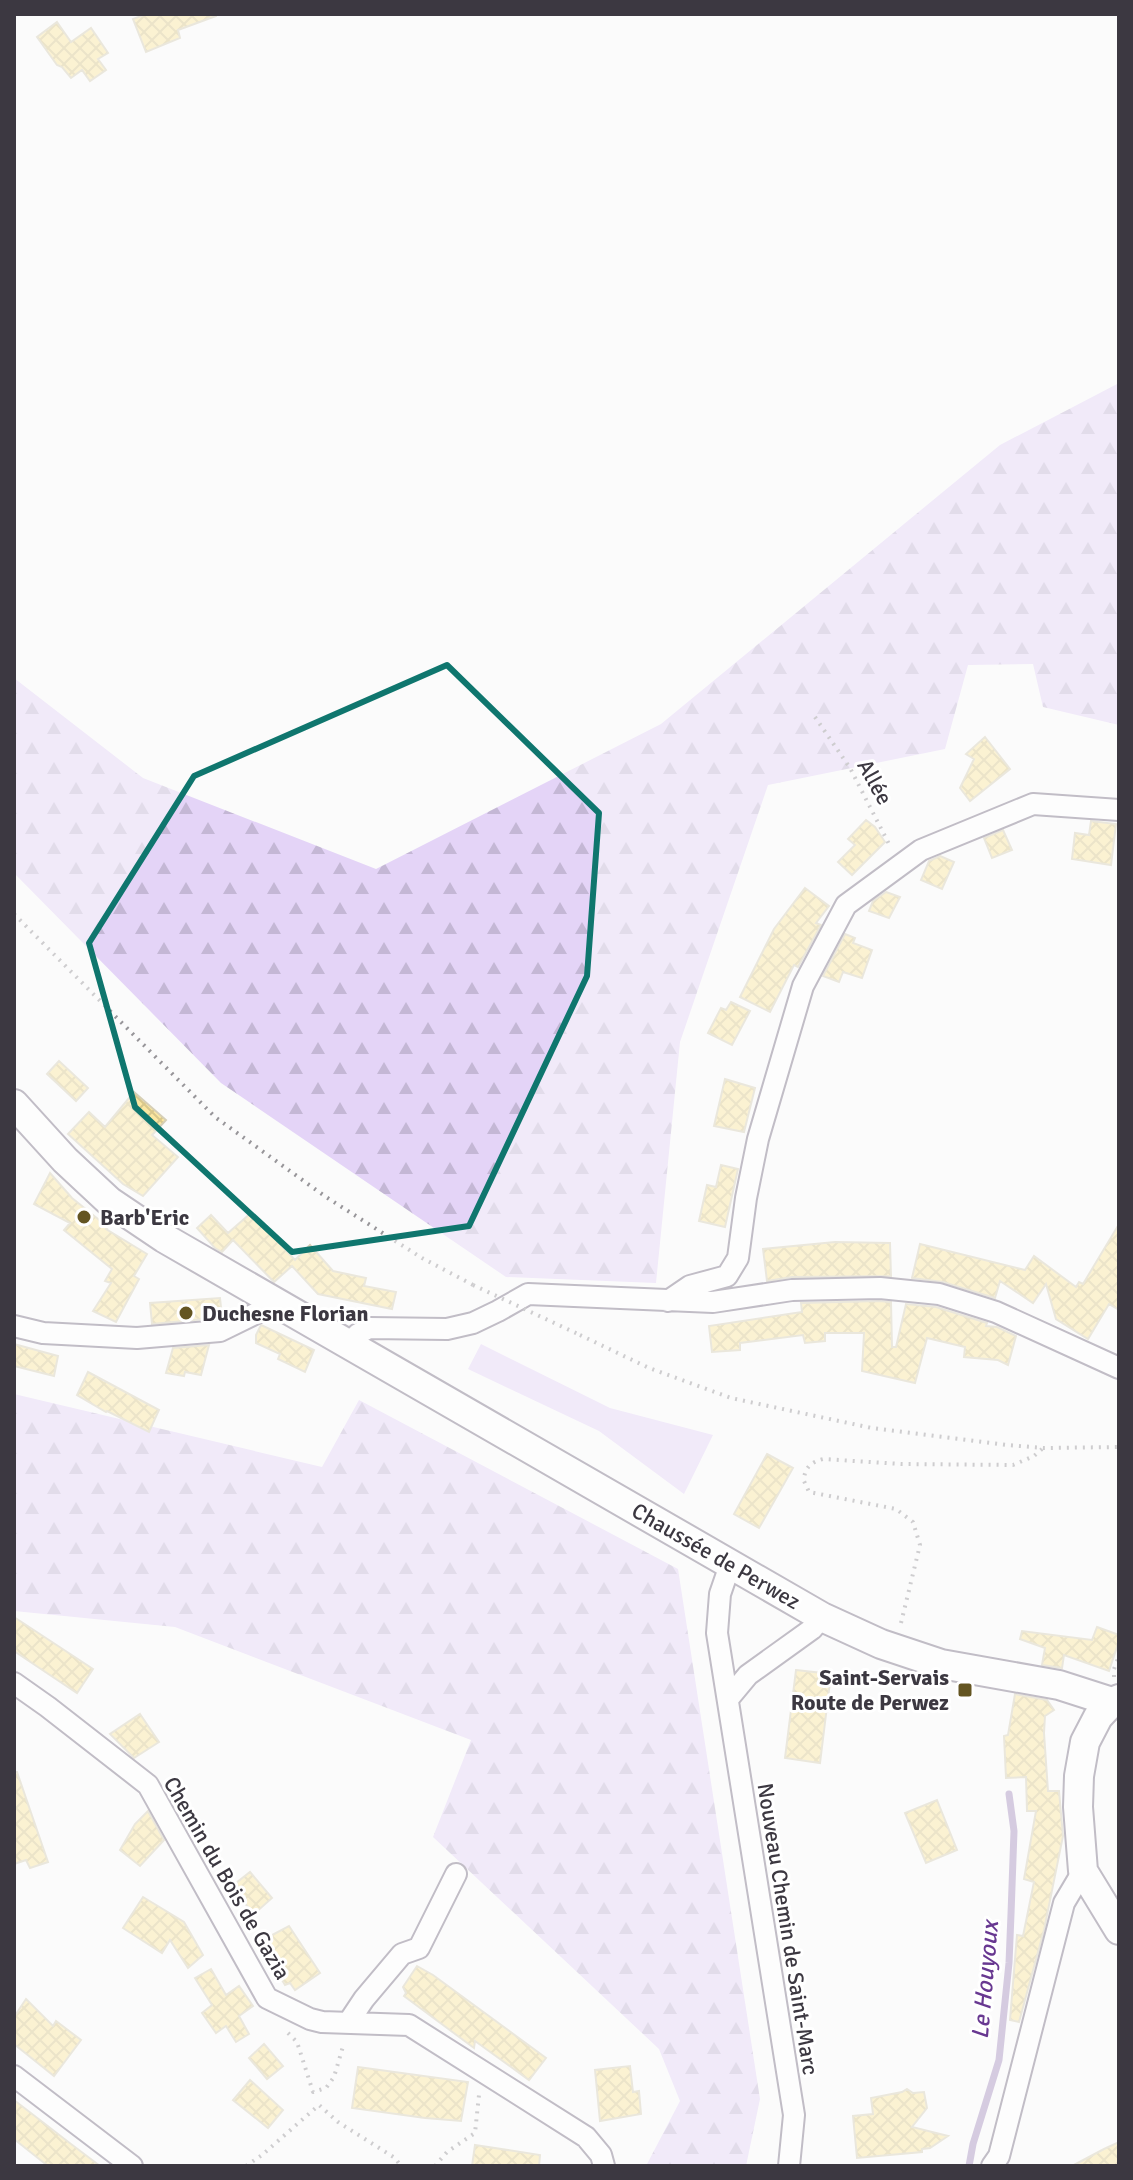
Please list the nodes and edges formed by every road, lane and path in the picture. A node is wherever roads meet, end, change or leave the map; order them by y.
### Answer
1 (815, 717) dead end
2 (1119, 810) edge
3 (898, 867) junction
4 (14, 914) edge
5 (14, 1104) edge
6 (668, 1301) junction
7 (277, 1303) junction
8 (14, 1326) edge
9 (348, 1344) junction
10 (1119, 1368) edge
11 (1119, 1447) edge
12 (1044, 1448) junction
13 (730, 1565) junction
14 (822, 1617) junction
15 (895, 1649) junction
16 (14, 1683) edge
17 (728, 1699) junction
18 (1116, 1701) edge
19 (1083, 1871) junction
20 (456, 1874) dead end
21 (1119, 1930) edge
22 (348, 2023) junction
23 (287, 2032) dead end
24 (482, 2073) junction
25 (14, 2076) edge
26 (996, 2161) edge
27 (132, 2166) edge
28 (246, 2166) edge
29 (401, 2166) edge
30 (435, 2166) edge
31 (604, 2166) edge
32 (789, 2166) edge

1 - 3 path, Allée
2 - 3 street
3 - 6 street
4 - 12 path, bridge
5 - 7 main road, Chaussée de Perwez
6 - 9 street
6 - 10 street
7 - 8 street
7 - 9 main road, Chaussée de Perwez
9 - 13 main road, Chaussée de Perwez
11 - 12 path
12 - 15 path
13 - 14 main road, Chaussée de Perwez
13 - 17 street, Nouveau Chemin de Saint-Marc
14 - 15 main road, Chaussée de Perwez
14 - 17 street
15 - 18 main road, Chaussée de Perwez
16 - 22 street, Chemin du Bois de Gazia
17 - 32 street, Nouveau Chemin de Saint-Marc
18 - 19 main road
19 - 21 main road
19 - 26 street
20 - 22 street
22 - 23 path
22 - 24 street, Chemin du Bois de Gazia
24 - 30 path
24 - 31 street, Chemin du Bois de Gazia
25 - 27 street
28 - 29 path

